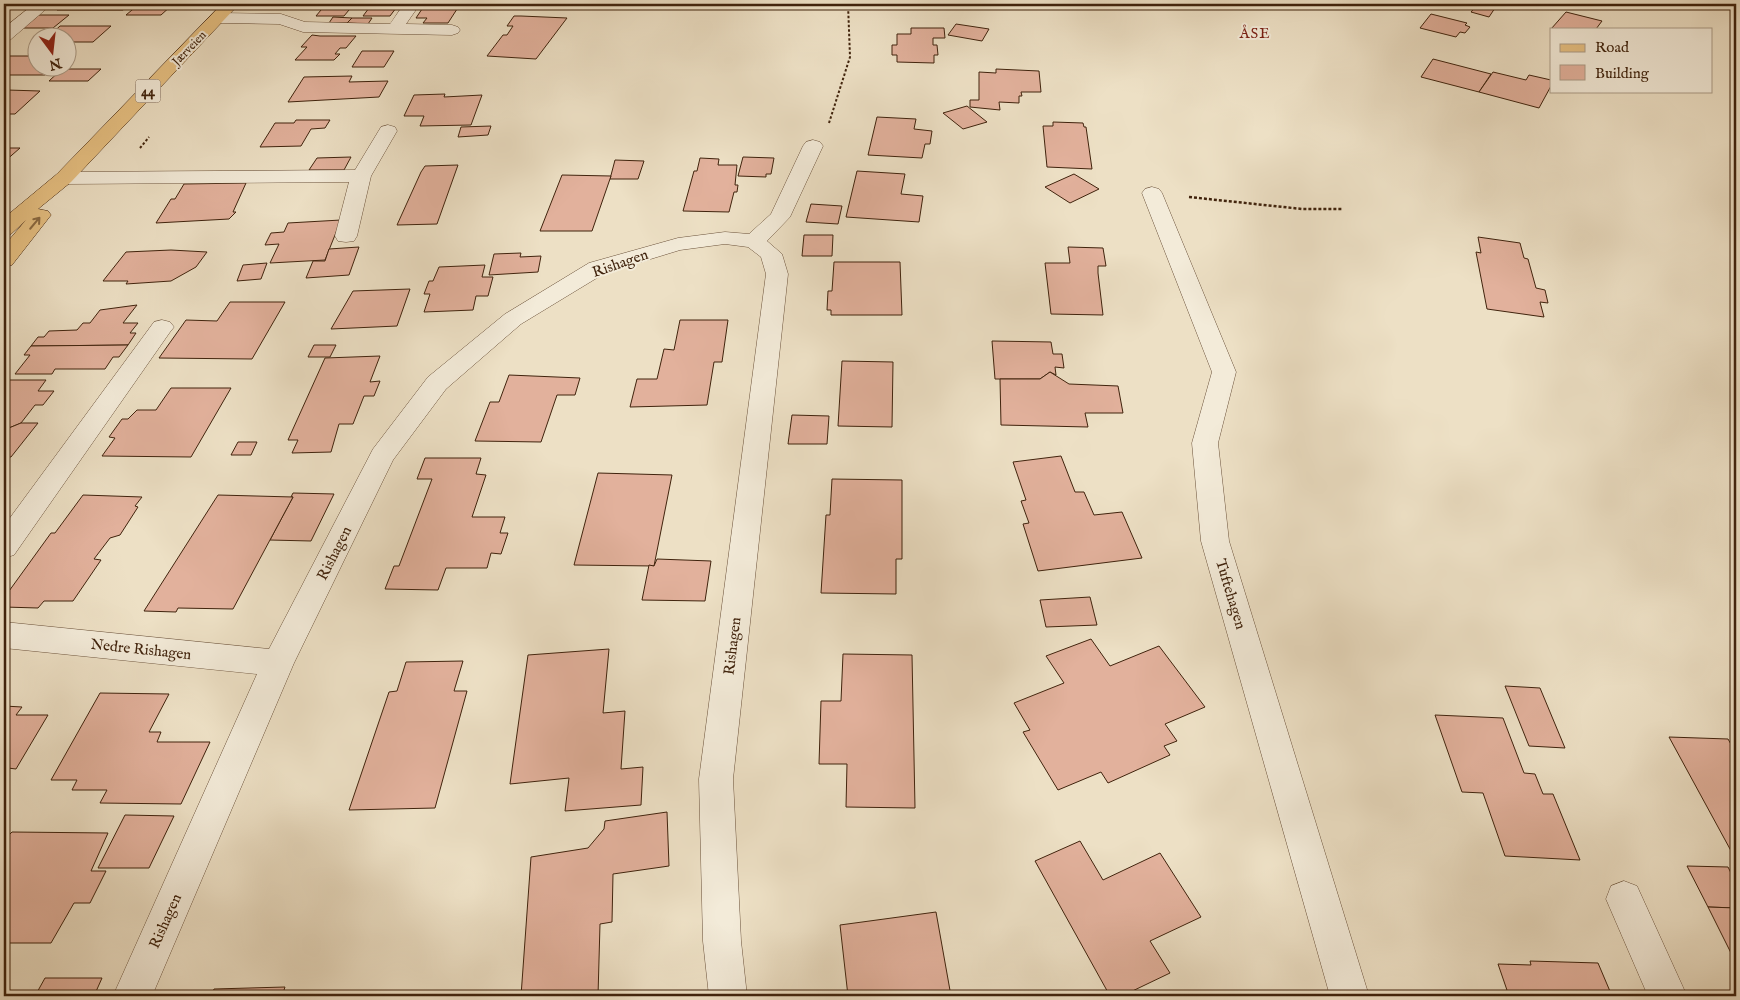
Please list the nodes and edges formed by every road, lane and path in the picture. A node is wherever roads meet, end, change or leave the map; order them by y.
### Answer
1 (44, 4) edge
2 (231, 4) edge
3 (412, 4) edge
4 (848, 4) edge
5 (218, 18) junction
6 (395, 29) junction
7 (452, 30) dead end
8 (4, 36) edge
9 (388, 132) dead end
10 (813, 146) joint
11 (361, 176) junction
12 (64, 178) junction
13 (1152, 193) joint
14 (1342, 209) dead end
15 (4, 230) edge
16 (346, 236) dead end
17 (754, 240) junction
18 (4, 260) edge
19 (162, 327) dead end
20 (4, 547) edge
21 (4, 635) edge
22 (278, 663) junction
23 (1624, 899) dead end
24 (132, 996) edge
25 (728, 996) edge
26 (1350, 996) edge
27 (1668, 996) edge

1 - 8 street
2 - 5 main road, Jærveien / 44
3 - 6 street
4 - 10 path
5 - 6 street
5 - 12 main road, Jærveien / 44
6 - 7 street
9 - 11 street
10 - 17 street
11 - 12 street
11 - 16 street
12 - 15 main road, Jærveien / 44
18 -> 12 main road, Jærveien / 44
13 - 14 path
13 - 26 street, Tuftehagen
17 - 22 street, Rishagen
17 - 25 street, Rishagen
19 - 20 street
21 - 22 street, Nedre Rishagen
22 - 24 street, Rishagen
23 - 27 street

